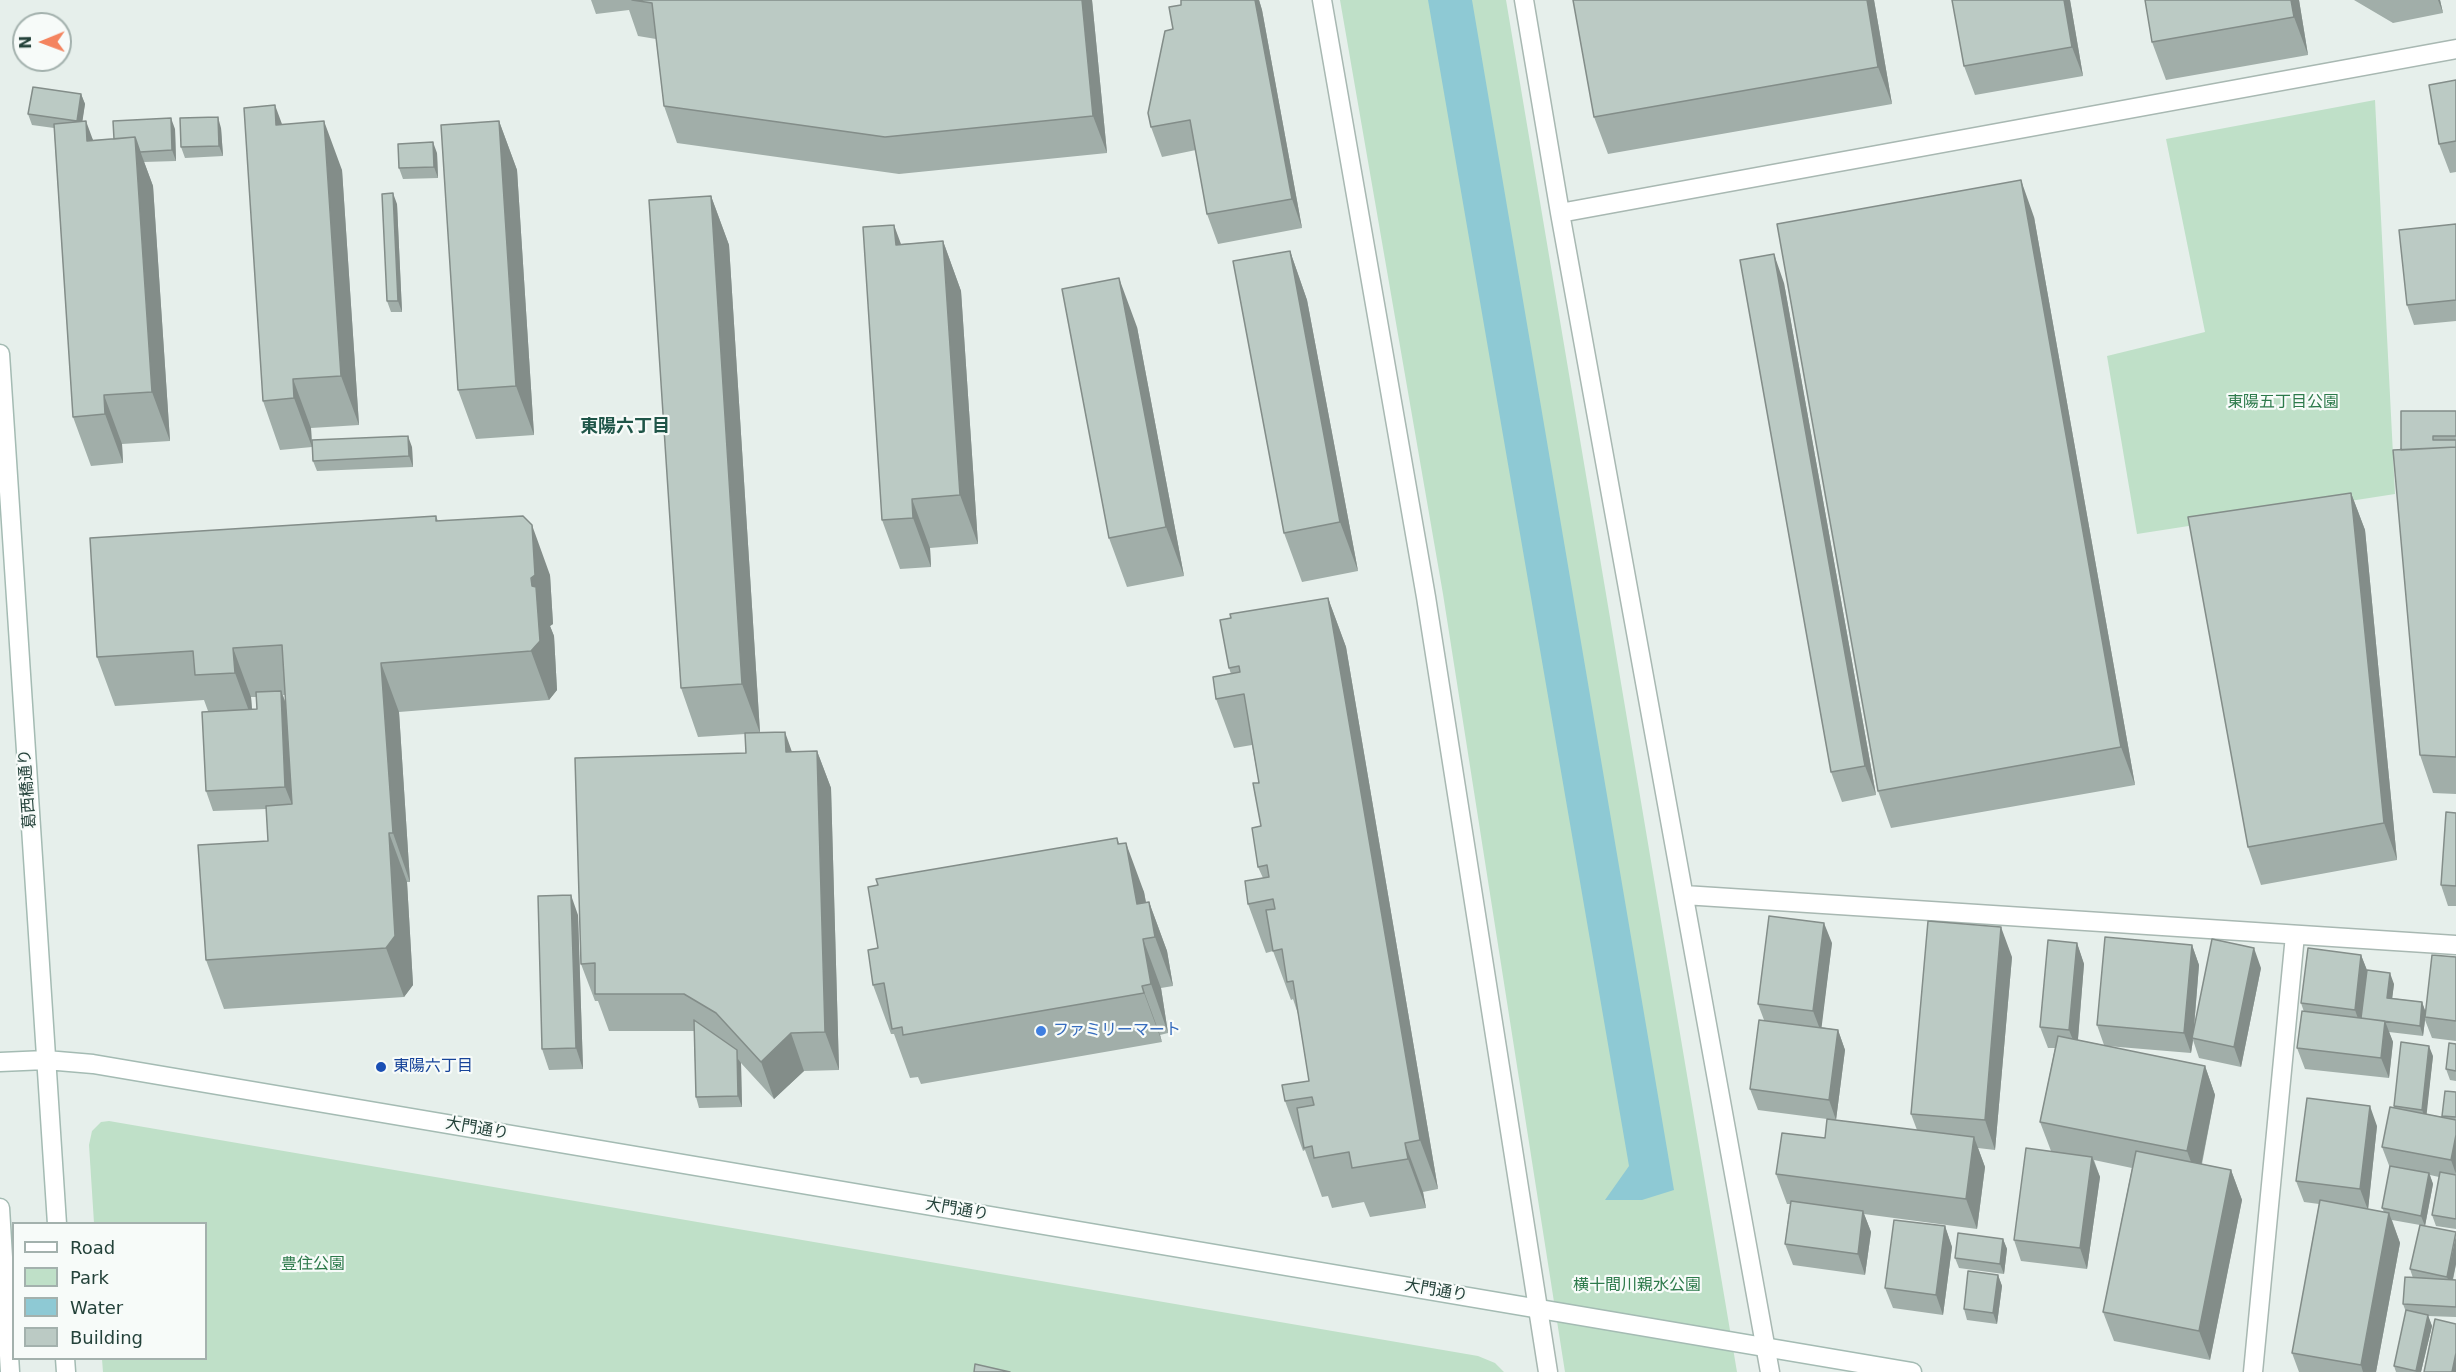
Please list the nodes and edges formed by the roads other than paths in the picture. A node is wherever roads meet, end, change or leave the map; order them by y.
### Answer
1 (1322, 0) edge
2 (1524, 0) edge
3 (2456, 49) edge
4 (1560, 213) junction
5 (0, 354) edge
6 (1684, 895) junction
7 (2295, 935) junction
8 (2456, 945) edge
9 (46, 1060) junction
10 (0, 1062) edge
11 (0, 1209) edge
12 (57, 1222) edge
13 (1538, 1308) junction
14 (1765, 1346) junction
15 (10, 1372) edge
16 (1548, 1372) edge
17 (1770, 1372) edge
18 (1912, 1372) edge
19 (2253, 1372) edge

1 - 13 street
2 - 4 street
3 - 4 street
4 - 6 street
5 - 9 street, 葛西橋通り
6 - 7 street
6 - 14 street
7 - 8 street
7 - 19 street
9 - 10 street, 大門通り
9 - 12 street, 葛西橋通り
9 - 13 street, 大門通り
11 - 15 street
13 - 14 street, 大門通り
13 - 16 street
14 - 17 street
14 - 18 street, 大門通り

